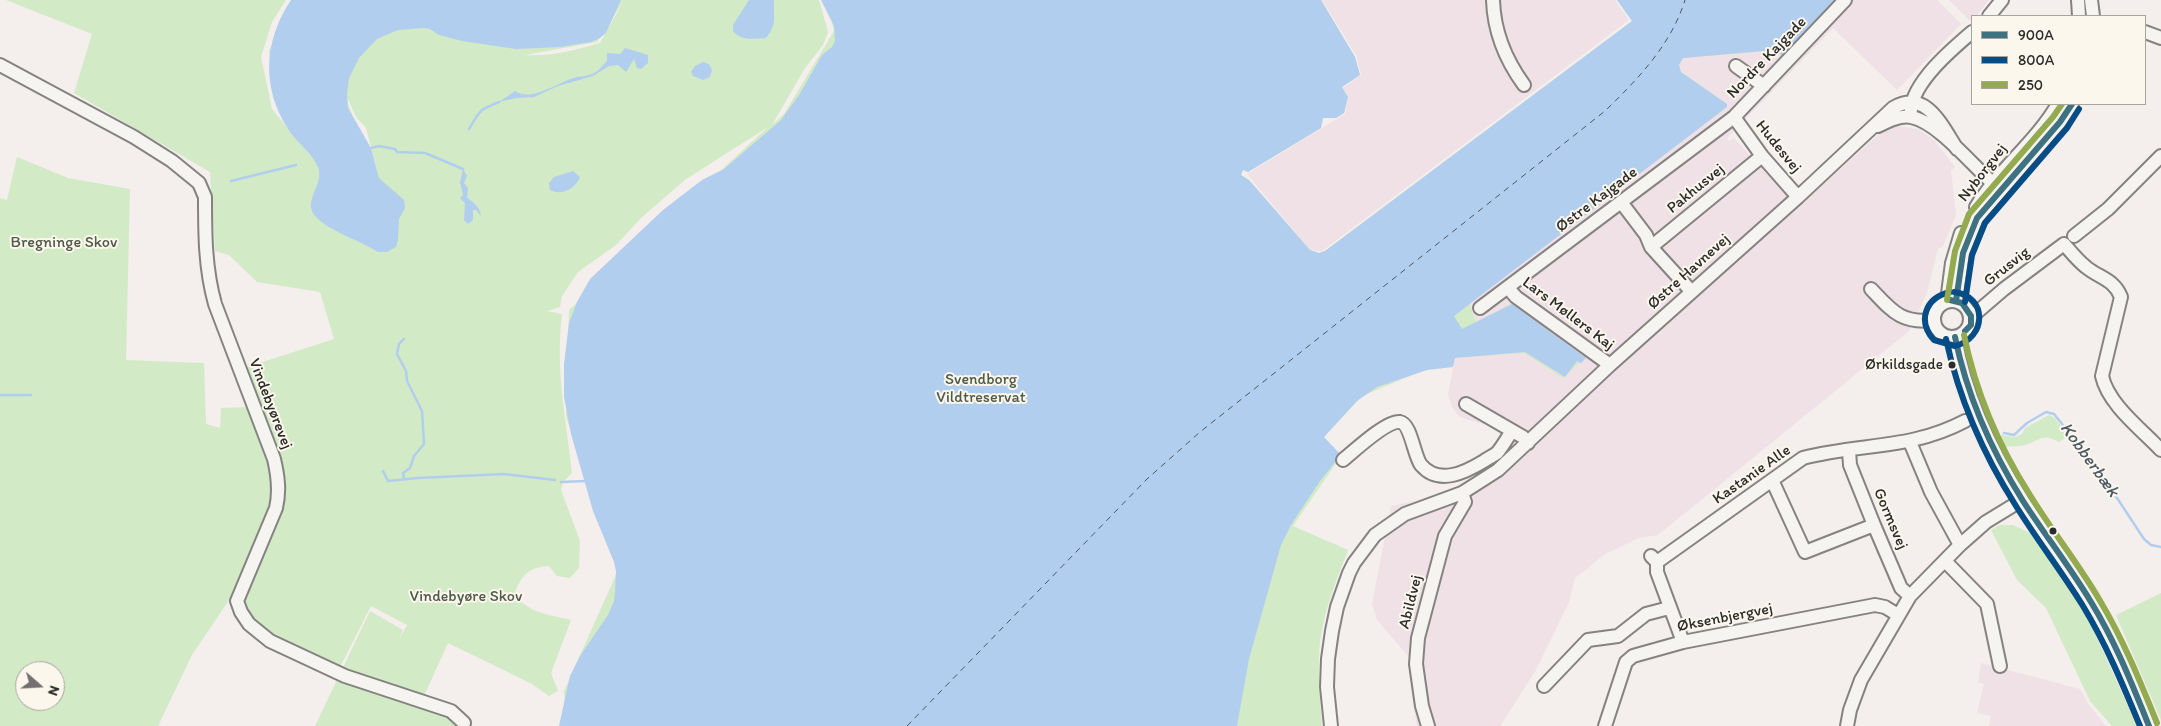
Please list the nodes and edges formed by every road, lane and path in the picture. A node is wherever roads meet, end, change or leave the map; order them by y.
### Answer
1 (1493, 0) edge
2 (1845, 0) edge
3 (2002, 0) edge
4 (2078, 0) edge
5 (2091, 0) edge
6 (1991, 15) edge
7 (2079, 15) edge
8 (2093, 15) edge
9 (2146, 32) edge
10 (1971, 33) edge
11 (2161, 38) edge
12 (0, 65) edge
13 (1736, 66) dead end
14 (1524, 85) dead end
15 (1764, 86) junction
16 (1912, 101) junction
17 (2057, 105) edge
18 (2071, 105) edge
19 (1734, 117) junction
20 (1911, 117) junction
21 (1871, 123) junction
22 (1957, 149) junction
23 (1762, 156) junction
24 (2161, 156) edge
25 (1996, 186) junction
26 (1798, 196) junction
27 (1621, 202) junction
28 (2069, 240) junction
29 (1651, 247) junction
30 (1508, 288) junction
31 (1872, 288) dead end
32 (1691, 292) junction
33 (1952, 301) junction
34 (1480, 308) dead end
35 (1970, 315) junction
36 (1934, 320) junction
37 (1955, 337) junction
38 (1610, 365) junction
39 (1466, 404) dead end
40 (1965, 421) dead end
41 (1512, 431) junction
42 (1910, 442) junction
43 (1528, 444) junction
44 (1848, 450) junction
45 (2161, 450) edge
46 (1344, 460) dead end
47 (1772, 480) junction
48 (1462, 493) junction
49 (2022, 500) junction
50 (1874, 525) junction
51 (1960, 545) junction
52 (1945, 561) junction
53 (1910, 596) junction
54 (1669, 608) junction
55 (1898, 615) junction
56 (1684, 642) junction
57 (2000, 666) dead end
58 (1544, 686) dead end
59 (464, 723) dead end
60 (1331, 726) edge
61 (1428, 726) edge
62 (1605, 726) edge
63 (1846, 726) edge
64 (2149, 726) edge

1 - 14 street
2 - 15 street, Nordre Kajgade
3 - 6 street
4 - 7 street
5 - 8 street
9 - 11 street
10 - 16 street
12 - 59 street, Vindebyørevej
13 - 15 street
15 - 19 street, Nordre Kajgade
16 - 20 street
16 - 21 street, Østre Havnevej
16 - 22 street
17 - 25 street, Nyborgvej
18 - 25 street, Nyborgvej
19 - 23 street, Hudesvej
19 - 27 street, Østre Kajgade
20 - 21 street, Østre Havnevej
20 - 22 street
21 - 26 street, Østre Havnevej
22 - 25 street
23 - 26 street, Hudesvej
23 - 29 street, Pakhusvej
24 - 28 street
25 - 33 street, Nyborgvej
26 - 32 street, Østre Havnevej
27 - 29 street
27 - 30 street, Østre Kajgade
28 - 35 street, Grusvig
28 - 45 street
29 - 32 street
30 - 34 street, Østre Kajgade
30 - 38 street, Lars Møllers Kaj
31 - 36 street
32 - 38 street, Østre Havnevej
33 - 35 street
33 - 36 street
35 - 37 street
36 - 37 street
37 - 49 street
38 - 43 street, Østre Havnevej
39 - 41 street
40 - 42 street, Kastanie Alle
41 - 43 street
41 - 46 street
42 - 44 street, Kastanie Alle
42 - 51 street
43 - 48 street, Østre Havnevej
44 - 47 street, Kastanie Alle
44 - 50 street, Gormsvej
47 - 50 street
47 - 54 street, Kastanie Alle
48 - 60 street, Østre Havnevej
48 - 61 street, Abildvej
49 - 51 street
49 - 64 street
50 - 53 street, Gormsvej
51 - 52 street
52 - 53 street
52 - 57 street
53 - 55 street
54 - 56 street
54 - 58 street
55 - 56 street, Øksenbjergvej
55 - 63 street
56 - 62 street, Øksenbjergvej

